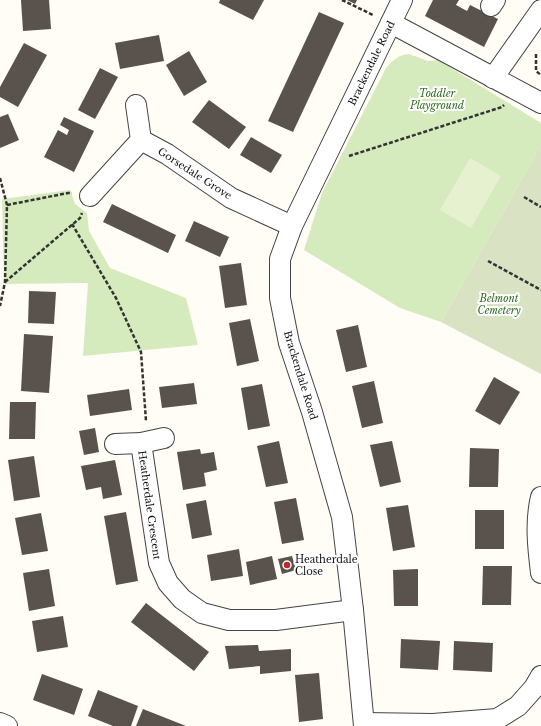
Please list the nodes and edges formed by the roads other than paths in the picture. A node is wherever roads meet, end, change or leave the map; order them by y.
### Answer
1 (402, 0) edge
2 (541, 10) edge
3 (391, 23) junction
4 (493, 78) junction
5 (541, 103) edge
6 (136, 105) dead end
7 (142, 140) junction
8 (90, 196) road end
9 (292, 226) junction
10 (164, 438) dead end
11 (141, 443) junction
12 (115, 444) dead end
13 (541, 497) edge
14 (541, 573) edge
15 (353, 610) junction
16 (541, 676) edge
17 (0, 723) edge
18 (364, 724) edge
19 (7, 726) edge

1 - 3 street, Brackendale Road
2 - 4 street
3 - 4 street
3 - 9 street, Brackendale Road
4 - 5 street
6 - 7 street
7 - 8 street
7 - 9 street, Gorsedale Grove
9 - 15 street, Brackendale Road
10 - 11 street, Heatherdale Crescent
11 - 12 street, Heatherdale Crescent
11 - 15 street, Heatherdale Crescent
13 - 14 street
15 - 18 street, Brackendale Road
16 - 18 street
17 - 19 street

